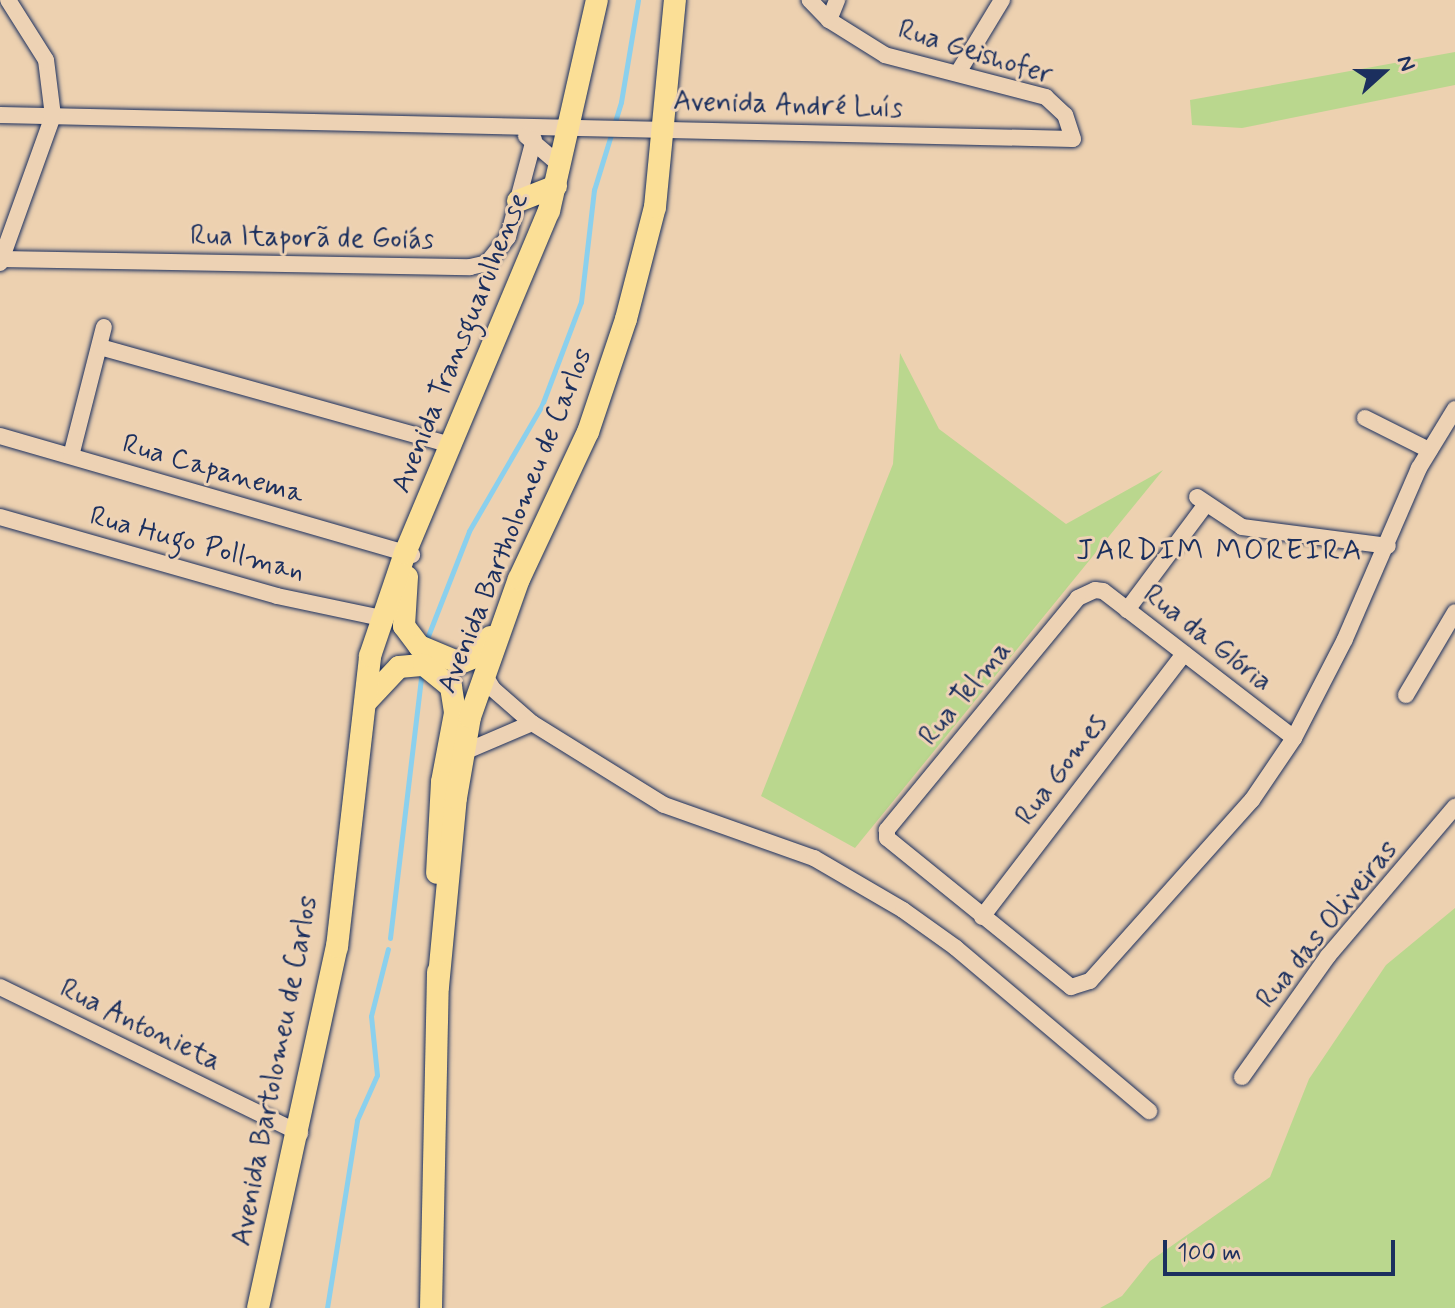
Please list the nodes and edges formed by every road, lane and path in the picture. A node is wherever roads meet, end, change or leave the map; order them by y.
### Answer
1 (8, 0) edge
2 (597, 0) edge
3 (675, 0) edge
4 (810, 0) edge
5 (837, 0) edge
6 (1002, 0) edge
7 (829, 20) junction
8 (959, 71) junction
9 (0, 115) edge
10 (53, 116) junction
11 (503, 125) junction
12 (571, 127) junction
13 (663, 128) junction
14 (534, 139) junction
15 (1073, 139) joint
16 (558, 176) junction
17 (518, 201) junction
18 (1, 261) edge
19 (104, 327) dead end
20 (100, 347) junction
21 (1455, 409) edge
22 (1365, 418) dead end
23 (1439, 432) junction
24 (0, 436) edge
25 (1455, 442) edge
26 (451, 445) junction
27 (1429, 450) junction
28 (71, 456) junction
29 (0, 517) edge
30 (1388, 546) junction
31 (408, 554) junction
32 (1086, 593) joint
33 (1127, 610) junction
34 (506, 611) junction
35 (1455, 612) edge
36 (381, 618) junction
37 (1184, 654) junction
38 (484, 674) junction
39 (1406, 695) dead end
40 (366, 703) junction
41 (532, 723) junction
42 (1294, 738) junction
43 (462, 753) junction
44 (1455, 807) edge
45 (982, 917) junction
46 (0, 987) edge
47 (438, 987) junction
48 (1242, 1077) dead end
49 (1149, 1111) dead end
50 (300, 1133) junction
51 (258, 1308) edge
52 (431, 1308) edge

1 - 10 street
2 - 12 main road, Avenida Transguarulhense
3 - 13 main road
4 - 7 street, Rua Geishofer
5 - 7 street
6 - 8 street
7 - 8 street, Rua Geishofer
8 - 15 street, Rua Geishofer
9 - 10 street, Avenida André Luís
10 - 11 street, Avenida André Luís
10 - 18 street
11 - 12 street, Avenida André Luís
11 - 14 street, Avenida André Luís
12 - 13 street, Avenida André Luís
12 - 16 main road, Avenida Transguarulhense
13 - 15 street, Avenida André Luís
13 - 34 main road, Avenida Bartholomeu de Carlos
14 - 16 street, Avenida André Luís
14 - 17 street, Rua Itaporã de Goiás
16 - 17 main road
16 - 26 main road, Avenida Transguarulhense
17 - 18 street, Rua Itaporã de Goiás
19 - 20 street
20 - 26 street
20 - 28 street
21 - 23 street
22 - 27 street
23 - 25 street
23 - 27 street
24 - 28 street, Rua Capanema
26 - 31 main road, Avenida Transguarulhense
27 - 30 street
28 - 31 street, Rua Capanema
29 - 36 street, Rua Hugo Pollman
30 - 33 street
30 - 42 street
31 - 34 main road
31 - 36 main road
32 - 33 street, Rua da Glória
32 - 45 street, Rua Telma
33 - 37 street, Rua da Glória
34 - 38 main road, Avenida Bartholomeu de Carlos
35 - 39 street
36 - 40 main road
37 - 42 street, Rua da Glória
37 - 45 street, Rua Gomes
38 - 41 street
38 - 43 main road, Avenida Bartholomeu de Carlos
40 - 47 main road
40 - 50 main road, Avenida Bartolomeu de Carlos
41 - 43 street
41 - 49 street
42 - 45 street
43 - 47 main road, Avenida Bartholomeu de Carlos
44 - 48 street, Rua das Oliveiras
46 - 50 street, Rua Antonieta
47 - 52 main road
50 - 51 main road, Avenida Bartolomeu de Carlos

